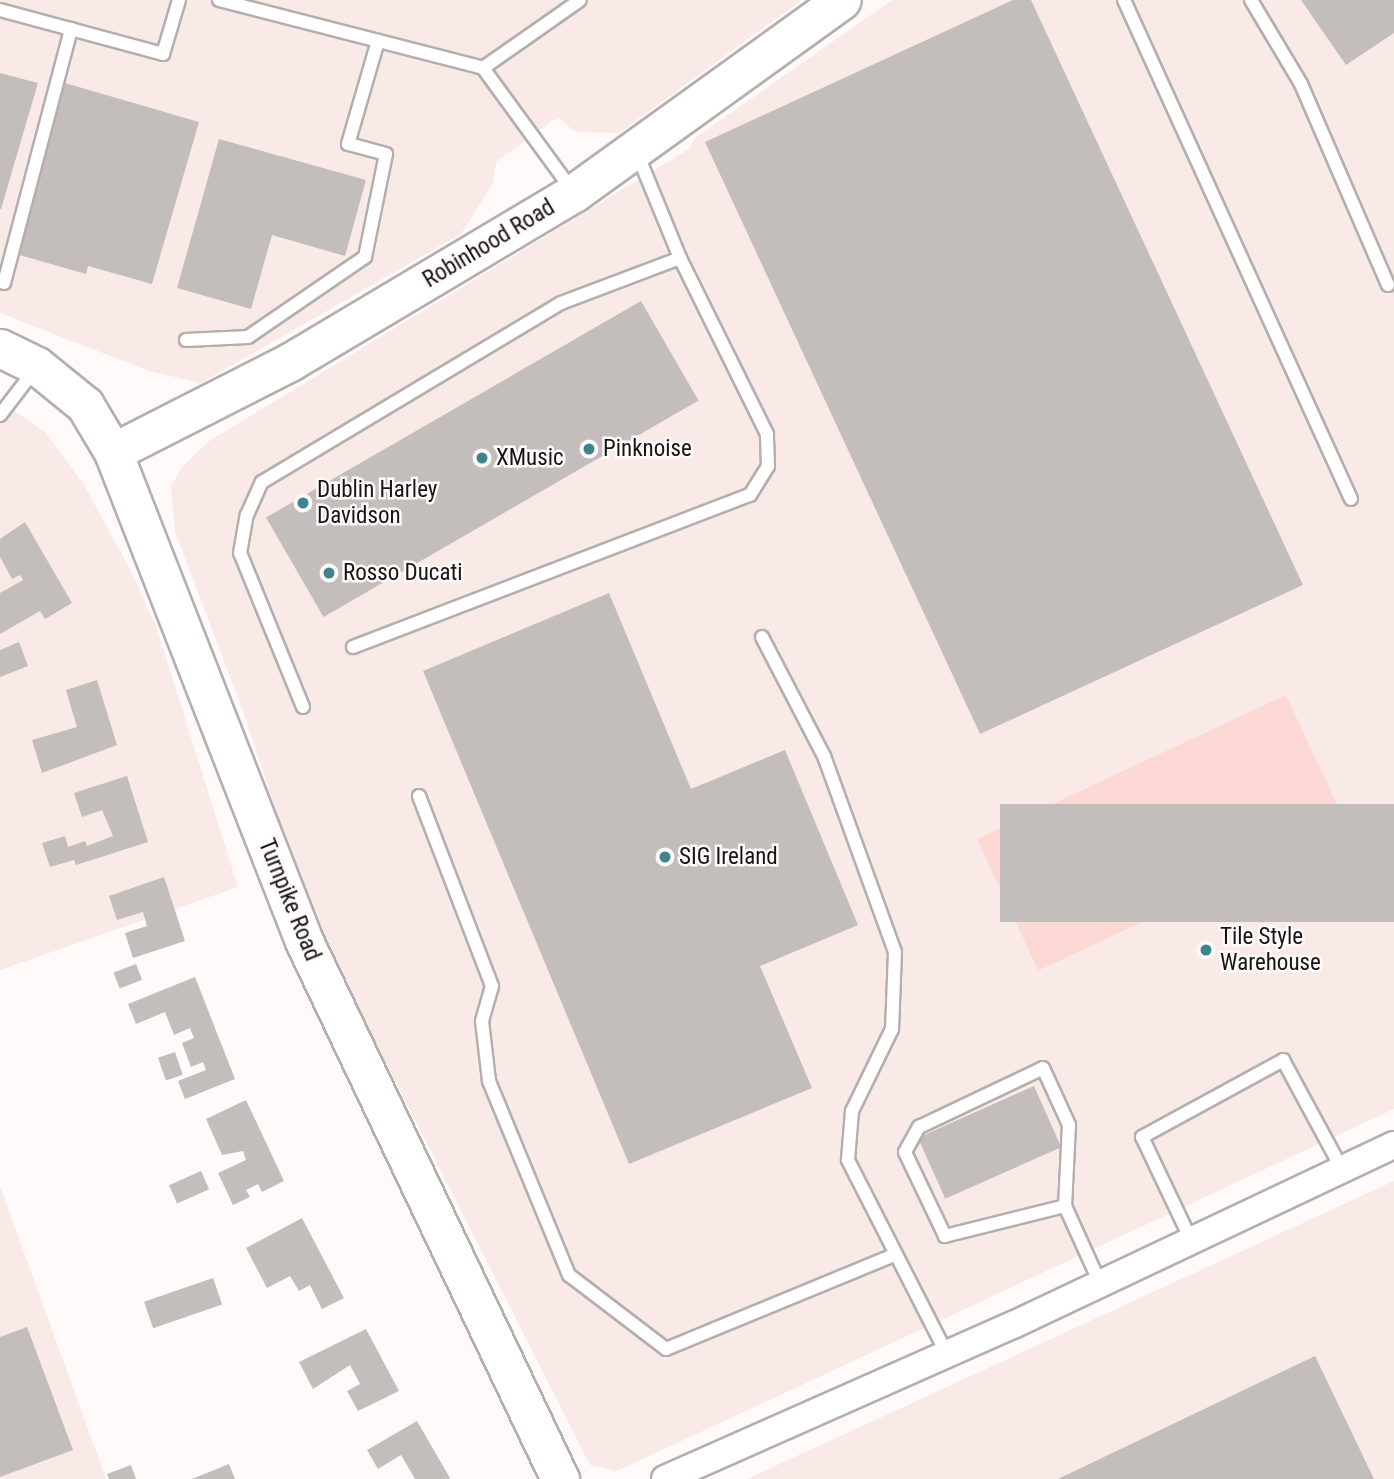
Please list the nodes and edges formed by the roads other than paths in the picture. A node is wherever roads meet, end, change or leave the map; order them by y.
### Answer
1 (179, 0) edge
2 (219, 0) edge
3 (580, 0) edge
4 (842, 0) edge
5 (1124, 0) edge
6 (1251, 0) edge
7 (0, 10) edge
8 (71, 29) junction
9 (378, 41) junction
10 (483, 68) junction
11 (635, 149) junction
12 (574, 193) junction
13 (680, 258) junction
14 (4, 283) dead end
15 (1388, 285) dead end
16 (186, 340) dead end
17 (0, 348) edge
18 (37, 366) junction
19 (0, 415) edge
20 (113, 452) junction
21 (1351, 499) dead end
22 (762, 637) dead end
23 (353, 648) dead end
24 (303, 707) dead end
25 (419, 796) dead end
26 (1394, 1145) edge
27 (1342, 1169) junction
28 (1065, 1206) junction
29 (1191, 1240) junction
30 (894, 1255) junction
31 (1100, 1283) junction
32 (947, 1354) junction
33 (560, 1479) edge
34 (665, 1479) edge

1 - 8 lane
2 - 9 lane
3 - 10 lane
4 - 11 street, Robinhood Road
5 - 21 lane
6 - 15 lane
7 - 8 lane
8 - 14 lane
9 - 10 lane
9 - 16 lane
10 - 12 lane
11 - 12 street, Robinhood Road
11 - 13 lane
12 - 20 street, Robinhood Road
13 - 23 lane
13 - 24 lane
17 - 18 street, Turnpike Road
18 - 19 lane
18 - 20 street, Turnpike Road
20 - 33 street, Turnpike Road
22 - 30 lane
25 - 30 lane
26 - 27 street
27 - 29 street
27 - 29 lane
28 - 28 lane
28 - 31 lane
29 - 31 street
30 - 32 lane
31 - 32 street
32 - 34 street

